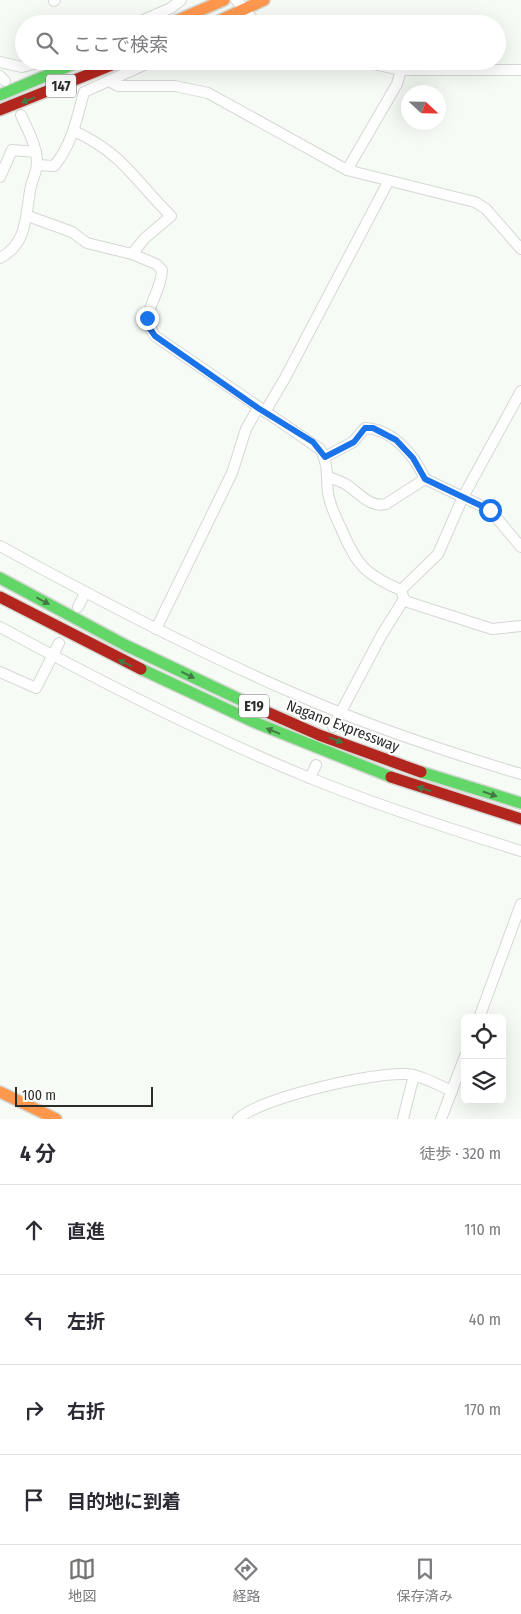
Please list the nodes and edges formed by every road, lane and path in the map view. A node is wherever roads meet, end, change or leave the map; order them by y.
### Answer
1 (181, 0) edge
2 (224, 0) edge
3 (264, 0) edge
4 (239, 5) edge
5 (155, 15) edge
6 (190, 15) edge
7 (225, 15) edge
8 (248, 15) edge
9 (0, 62) edge
10 (15, 65) edge
11 (60, 70) edge
12 (100, 70) edge
13 (133, 70) edge
14 (401, 70) joint
15 (521, 70) edge
16 (109, 81) junction
17 (0, 95) edge
18 (0, 110) edge
19 (21, 115) dead end
20 (74, 130) junction
21 (36, 152) junction
22 (37, 165) junction
23 (348, 170) junction
24 (0, 177) edge
25 (388, 182) junction
26 (28, 216) junction
27 (521, 249) edge
28 (132, 254) junction
29 (0, 258) edge
30 (521, 391) edge
31 (261, 410) junction
32 (325, 457) junction
33 (328, 477) junction
34 (425, 479) junction
35 (463, 497) junction
36 (0, 546) edge
37 (521, 547) edge
38 (0, 578) edge
39 (85, 593) junction
40 (403, 595) junction
41 (0, 597) edge
42 (78, 607) dead end
43 (521, 626) edge
44 (0, 627) edge
45 (156, 629) junction
46 (59, 643) dead end
47 (53, 656) junction
48 (0, 672) edge
49 (340, 712) junction
50 (334, 727) dead end
51 (316, 765) dead end
52 (521, 774) edge
53 (310, 778) junction
54 (521, 803) edge
55 (521, 820) edge
56 (521, 851) edge
57 (521, 904) edge
58 (480, 1014) edge
59 (464, 1059) edge
60 (414, 1075) junction
61 (452, 1091) junction
62 (0, 1092) edge
63 (56, 1119) edge
64 (238, 1119) edge
65 (403, 1119) edge
66 (441, 1119) edge

1 - 5 street
2 - 6 main road
3 - 4 main road
4 - 7 main road
4 - 8 street
9 - 10 street
11 - 17 main road, 147
12 -> 18 main road, 147
13 - 16 street
14 - 15 street
14 - 23 street
16 - 20 street
16 - 23 street
19 - 21 street
20 - 22 street
20 - 28 street
21 - 22 street
21 - 24 street
22 - 26 street
23 - 25 street
25 - 27 street
25 - 31 street
26 - 28 street
26 - 29 street
28 - 31 street
30 - 35 street
31 - 32 street
31 - 45 street
32 - 33 street
32 - 34 street
33 - 34 street
33 - 40 street
34 - 35 street
35 - 37 street
35 - 40 street
36 - 39 street
38 -> 54 main road, Nagano Expressway / E19
39 - 42 street
39 - 45 street
40 - 43 street
40 - 49 street
55 -> 41 main road, Nagano Expressway / E19
44 - 47 street
45 - 49 street
46 - 47 street
47 - 48 street
47 - 53 street
49 - 50 street
49 - 52 street
51 - 53 street
53 - 56 street
57 - 58 street
59 - 61 street
60 - 61 street
60 - 64 street
60 - 65 street
61 - 66 street
62 - 63 main road

